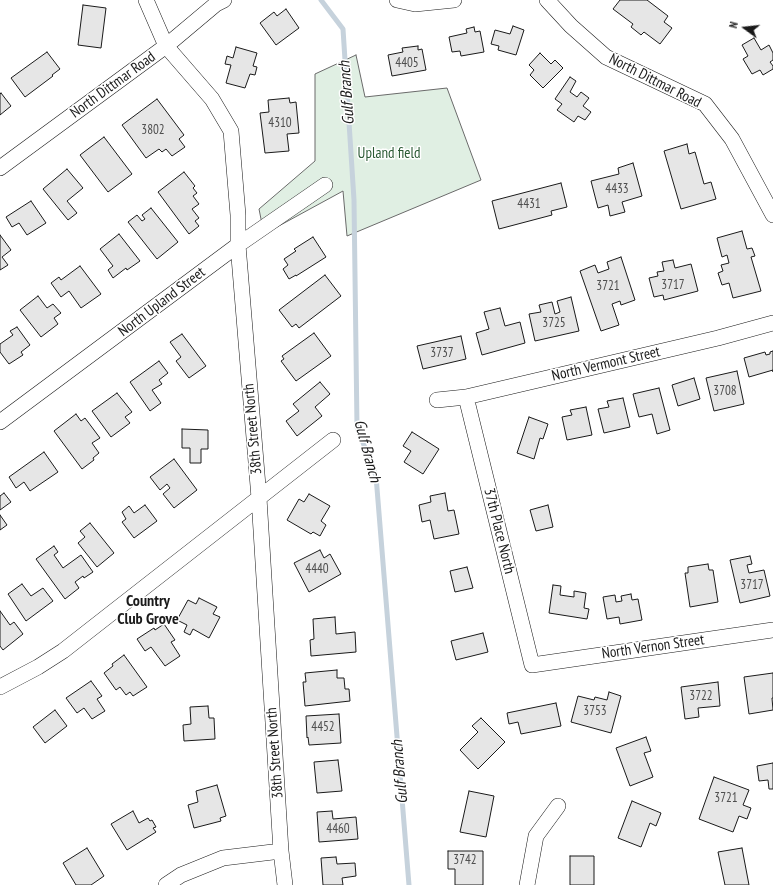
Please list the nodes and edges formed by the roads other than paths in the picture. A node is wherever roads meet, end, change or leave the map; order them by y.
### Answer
1 (146, 0) edge
2 (224, 0) edge
3 (398, 0) edge
4 (454, 0) edge
5 (547, 0) edge
6 (166, 46) junction
7 (0, 168) edge
8 (325, 185) dead end
9 (773, 215) edge
10 (238, 245) junction
11 (773, 322) edge
12 (466, 396) junction
13 (437, 400) dead end
14 (0, 422) edge
15 (333, 440) dead end
16 (259, 498) junction
17 (773, 630) edge
18 (532, 665) joint
19 (0, 687) edge
20 (558, 806) dead end
21 (281, 850) junction
22 (166, 885) edge
23 (286, 885) edge
24 (527, 885) edge

1 - 6 street, 38th Street North
2 - 6 street, North Dittmar Road
3 - 4 street
5 - 9 street, North Dittmar Road
6 - 7 street, North Dittmar Road
6 - 10 street, 38th Street North
8 - 10 street, North Upland Street
10 - 14 street, North Upland Street
10 - 16 street, 38th Street North
11 - 12 street, North Vermont Street
12 - 13 street, North Vermont Street
12 - 18 street, 37th Place North
15 - 16 street
16 - 19 street
16 - 21 street, 38th Street North
17 - 18 street, North Vernon Street
20 - 24 street
21 - 22 street
21 - 23 street, 38th Street North

